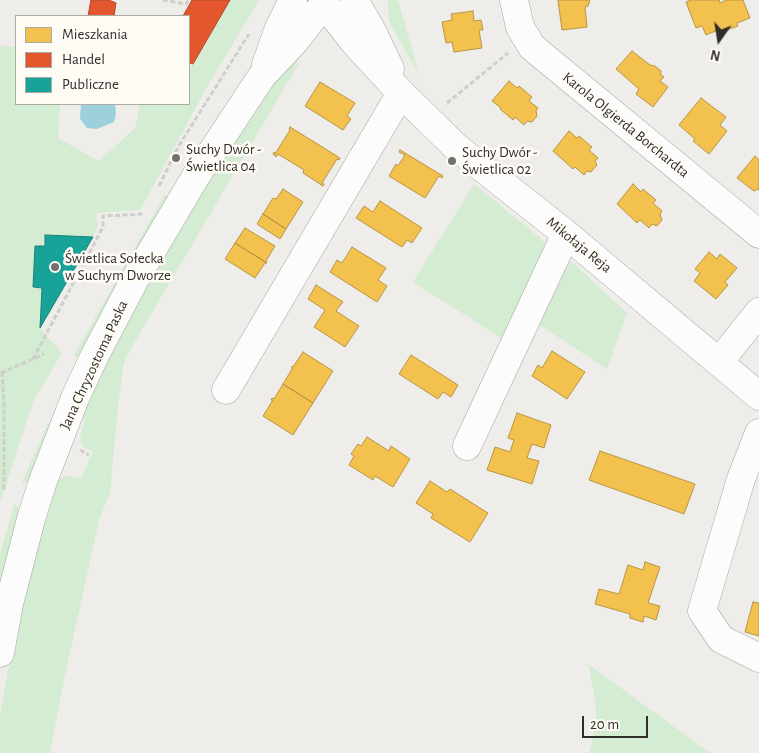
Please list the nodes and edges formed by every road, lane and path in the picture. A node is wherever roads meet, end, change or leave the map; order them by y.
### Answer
1 (163, 0) edge
2 (188, 0) edge
3 (293, 0) edge
4 (354, 0) edge
5 (514, 0) edge
6 (316, 7) edge
7 (525, 38) junction
8 (262, 76) junction
9 (401, 94) junction
10 (430, 121) junction
11 (145, 214) dead end
12 (566, 234) junction
13 (759, 234) edge
14 (759, 312) edge
15 (44, 354) dead end
16 (33, 359) junction
17 (720, 362) junction
18 (1, 372) edge
19 (226, 390) dead end
20 (759, 396) edge
21 (759, 433) edge
22 (467, 446) dead end
23 (4, 491) dead end
24 (0, 653) edge
25 (759, 658) edge

1 - 2 path
3 - 8 street, Jana Chryzostoma Paska
4 - 6 street
4 - 9 street, Mikołaja Reja
5 - 7 street, Karola Olgierda Borchardta
6 - 8 street, Jana Chryzostoma Paska
6 - 9 street, Mikołaja Reja
7 - 10 path
7 - 13 street, Karola Olgierda Borchardta
8 - 24 street, Jana Chryzostoma Paska
9 - 10 street, Mikołaja Reja
9 - 19 street
10 - 12 street, Mikołaja Reja
11 - 16 path
12 - 17 street, Mikołaja Reja
12 - 22 street
14 - 17 street
15 - 16 path
16 - 18 path
17 - 20 street, Mikołaja Reja
18 - 23 path
21 - 25 street

